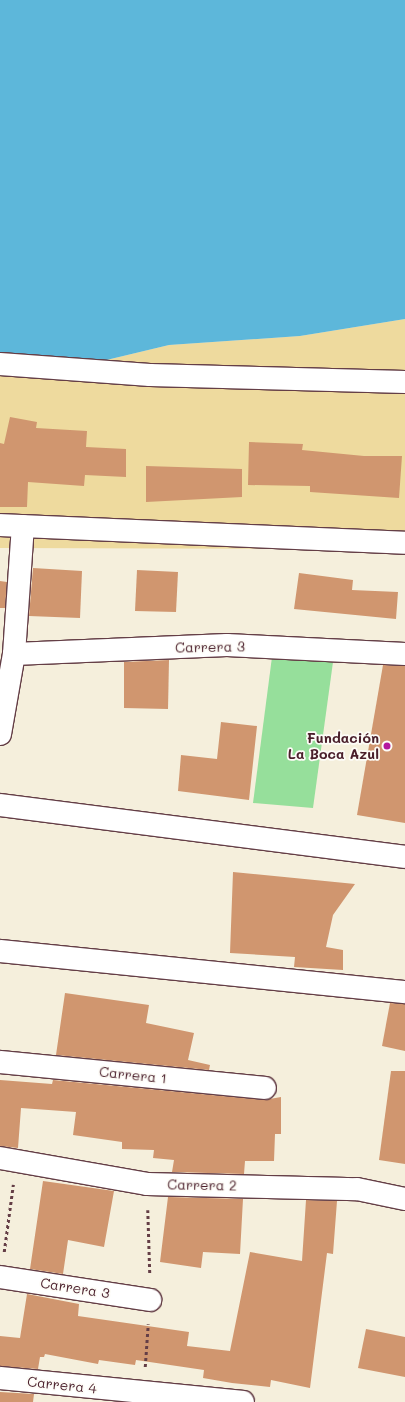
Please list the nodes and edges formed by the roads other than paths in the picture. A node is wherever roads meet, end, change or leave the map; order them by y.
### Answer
1 (0, 364) edge
2 (405, 382) edge
3 (0, 524) edge
4 (23, 526) junction
5 (405, 542) edge
6 (14, 654) junction
7 (405, 654) edge
8 (0, 734) edge
9 (0, 805) edge
10 (405, 857) edge
11 (0, 951) edge
12 (405, 992) edge
13 (0, 1062) edge
14 (265, 1088) dead end
15 (8, 1160) edge
16 (405, 1199) edge
17 (0, 1277) edge
18 (150, 1300) dead end
19 (0, 1378) edge
20 (243, 1402) edge

1 - 2 street
3 - 4 street
4 - 5 street
4 - 6 street
6 - 7 street, Carrera 3
6 - 8 street
9 - 10 street
11 - 12 street
13 - 14 street, Carrera 1
15 - 16 street, Carrera 2
17 - 18 street, Carrera 3
19 - 20 street, Carrera 4

